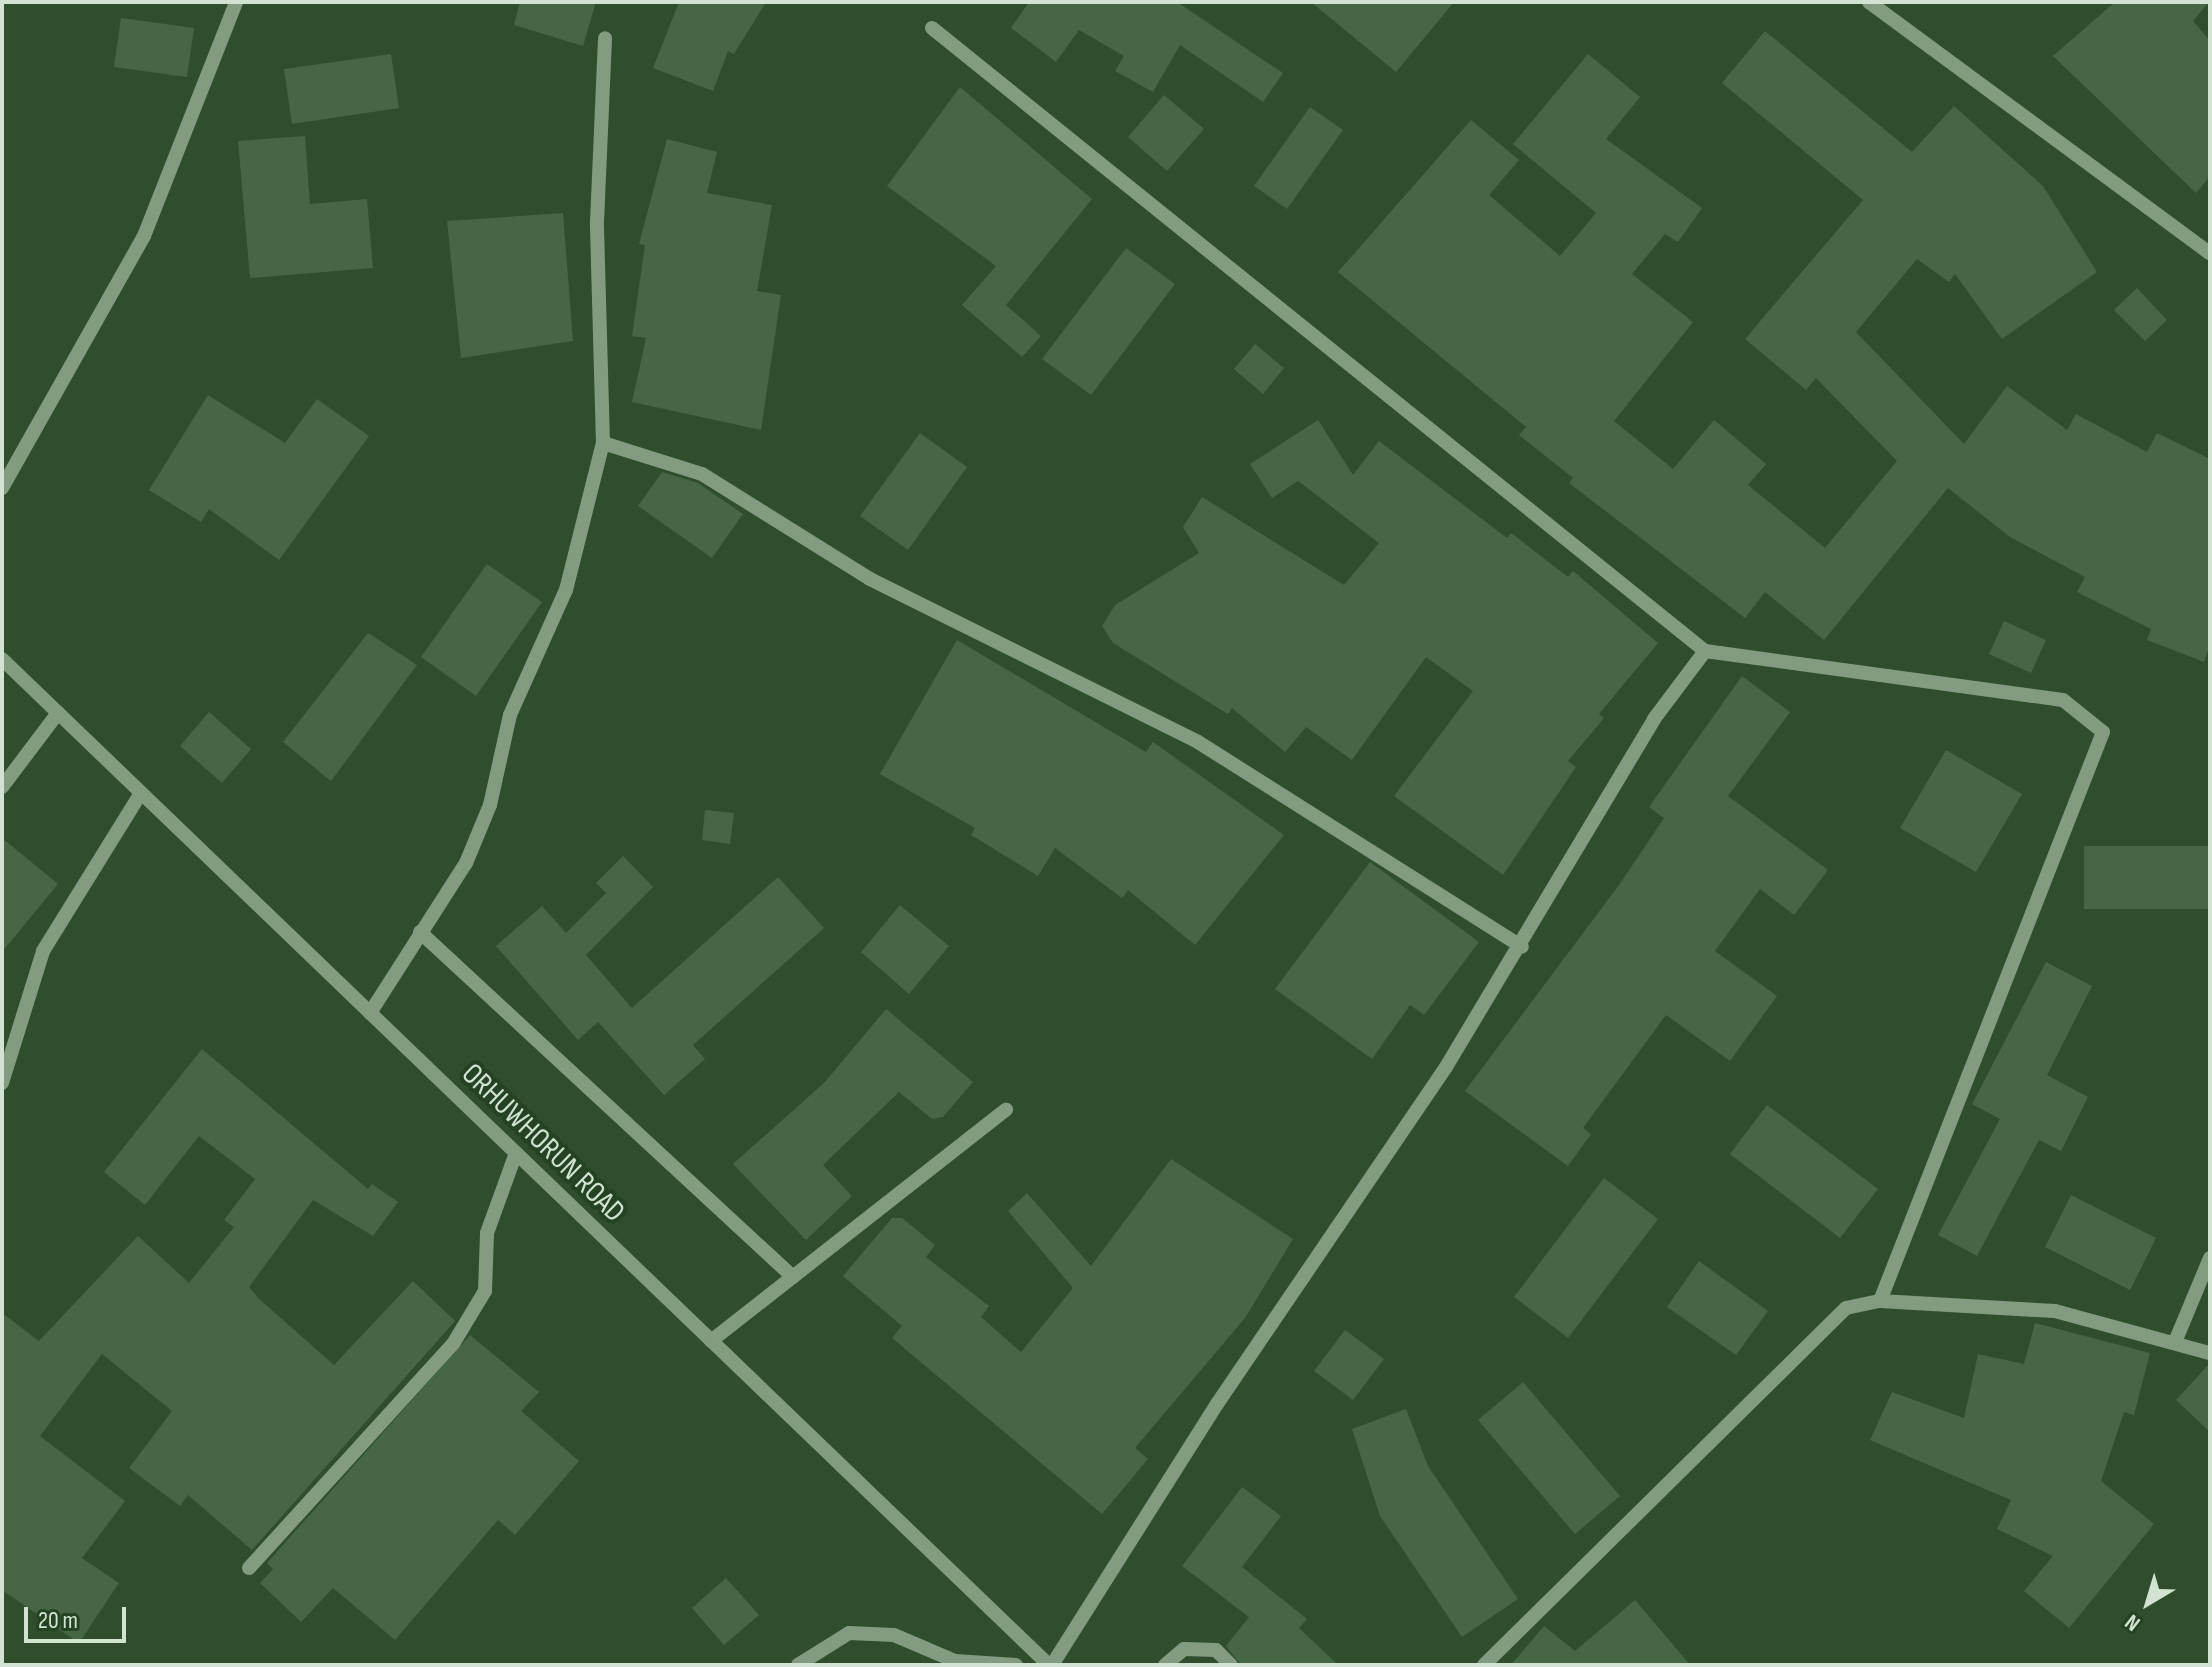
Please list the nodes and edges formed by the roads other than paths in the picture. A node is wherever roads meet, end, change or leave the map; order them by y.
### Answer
1 (236, 2) edge
2 (1869, 2) edge
3 (932, 28) dead end
4 (605, 38) dead end
5 (2210, 253) edge
6 (603, 443) junction
7 (2, 488) edge
8 (1705, 651) junction
9 (2, 659) edge
10 (58, 713) junction
11 (2, 787) edge
12 (141, 793) junction
13 (420, 932) junction
14 (1522, 947) junction
15 (370, 1013) junction
16 (2, 1083) edge
17 (1006, 1110) dead end
18 (516, 1153) junction
19 (2210, 1258) edge
20 (793, 1277) junction
21 (1880, 1301) junction
22 (711, 1341) junction
23 (2175, 1342) junction
24 (2210, 1353) edge
25 (249, 1568) dead end
26 (798, 1665) edge
27 (1016, 1665) edge
28 (1050, 1665) edge
29 (1165, 1665) edge
30 (1231, 1665) edge
31 (1484, 1665) edge

1 - 7 street
2 - 5 street
3 - 8 street
4 - 6 street
6 - 13 street
6 - 14 street
8 - 14 street
8 - 21 street
9 - 10 street, ORHUWHORUN ROAD
10 - 11 street
10 - 12 street, ORHUWHORUN ROAD
12 - 15 street, ORHUWHORUN ROAD
12 - 16 street
13 - 15 street
13 - 20 street
14 - 28 street
15 - 18 street, ORHUWHORUN ROAD
17 - 20 street
18 - 22 street, ORHUWHORUN ROAD
18 - 25 street
19 - 23 street
20 - 22 street
21 - 23 street
21 - 31 street
22 - 28 street, ORHUWHORUN ROAD
23 - 24 street
26 - 27 street
29 - 30 street

